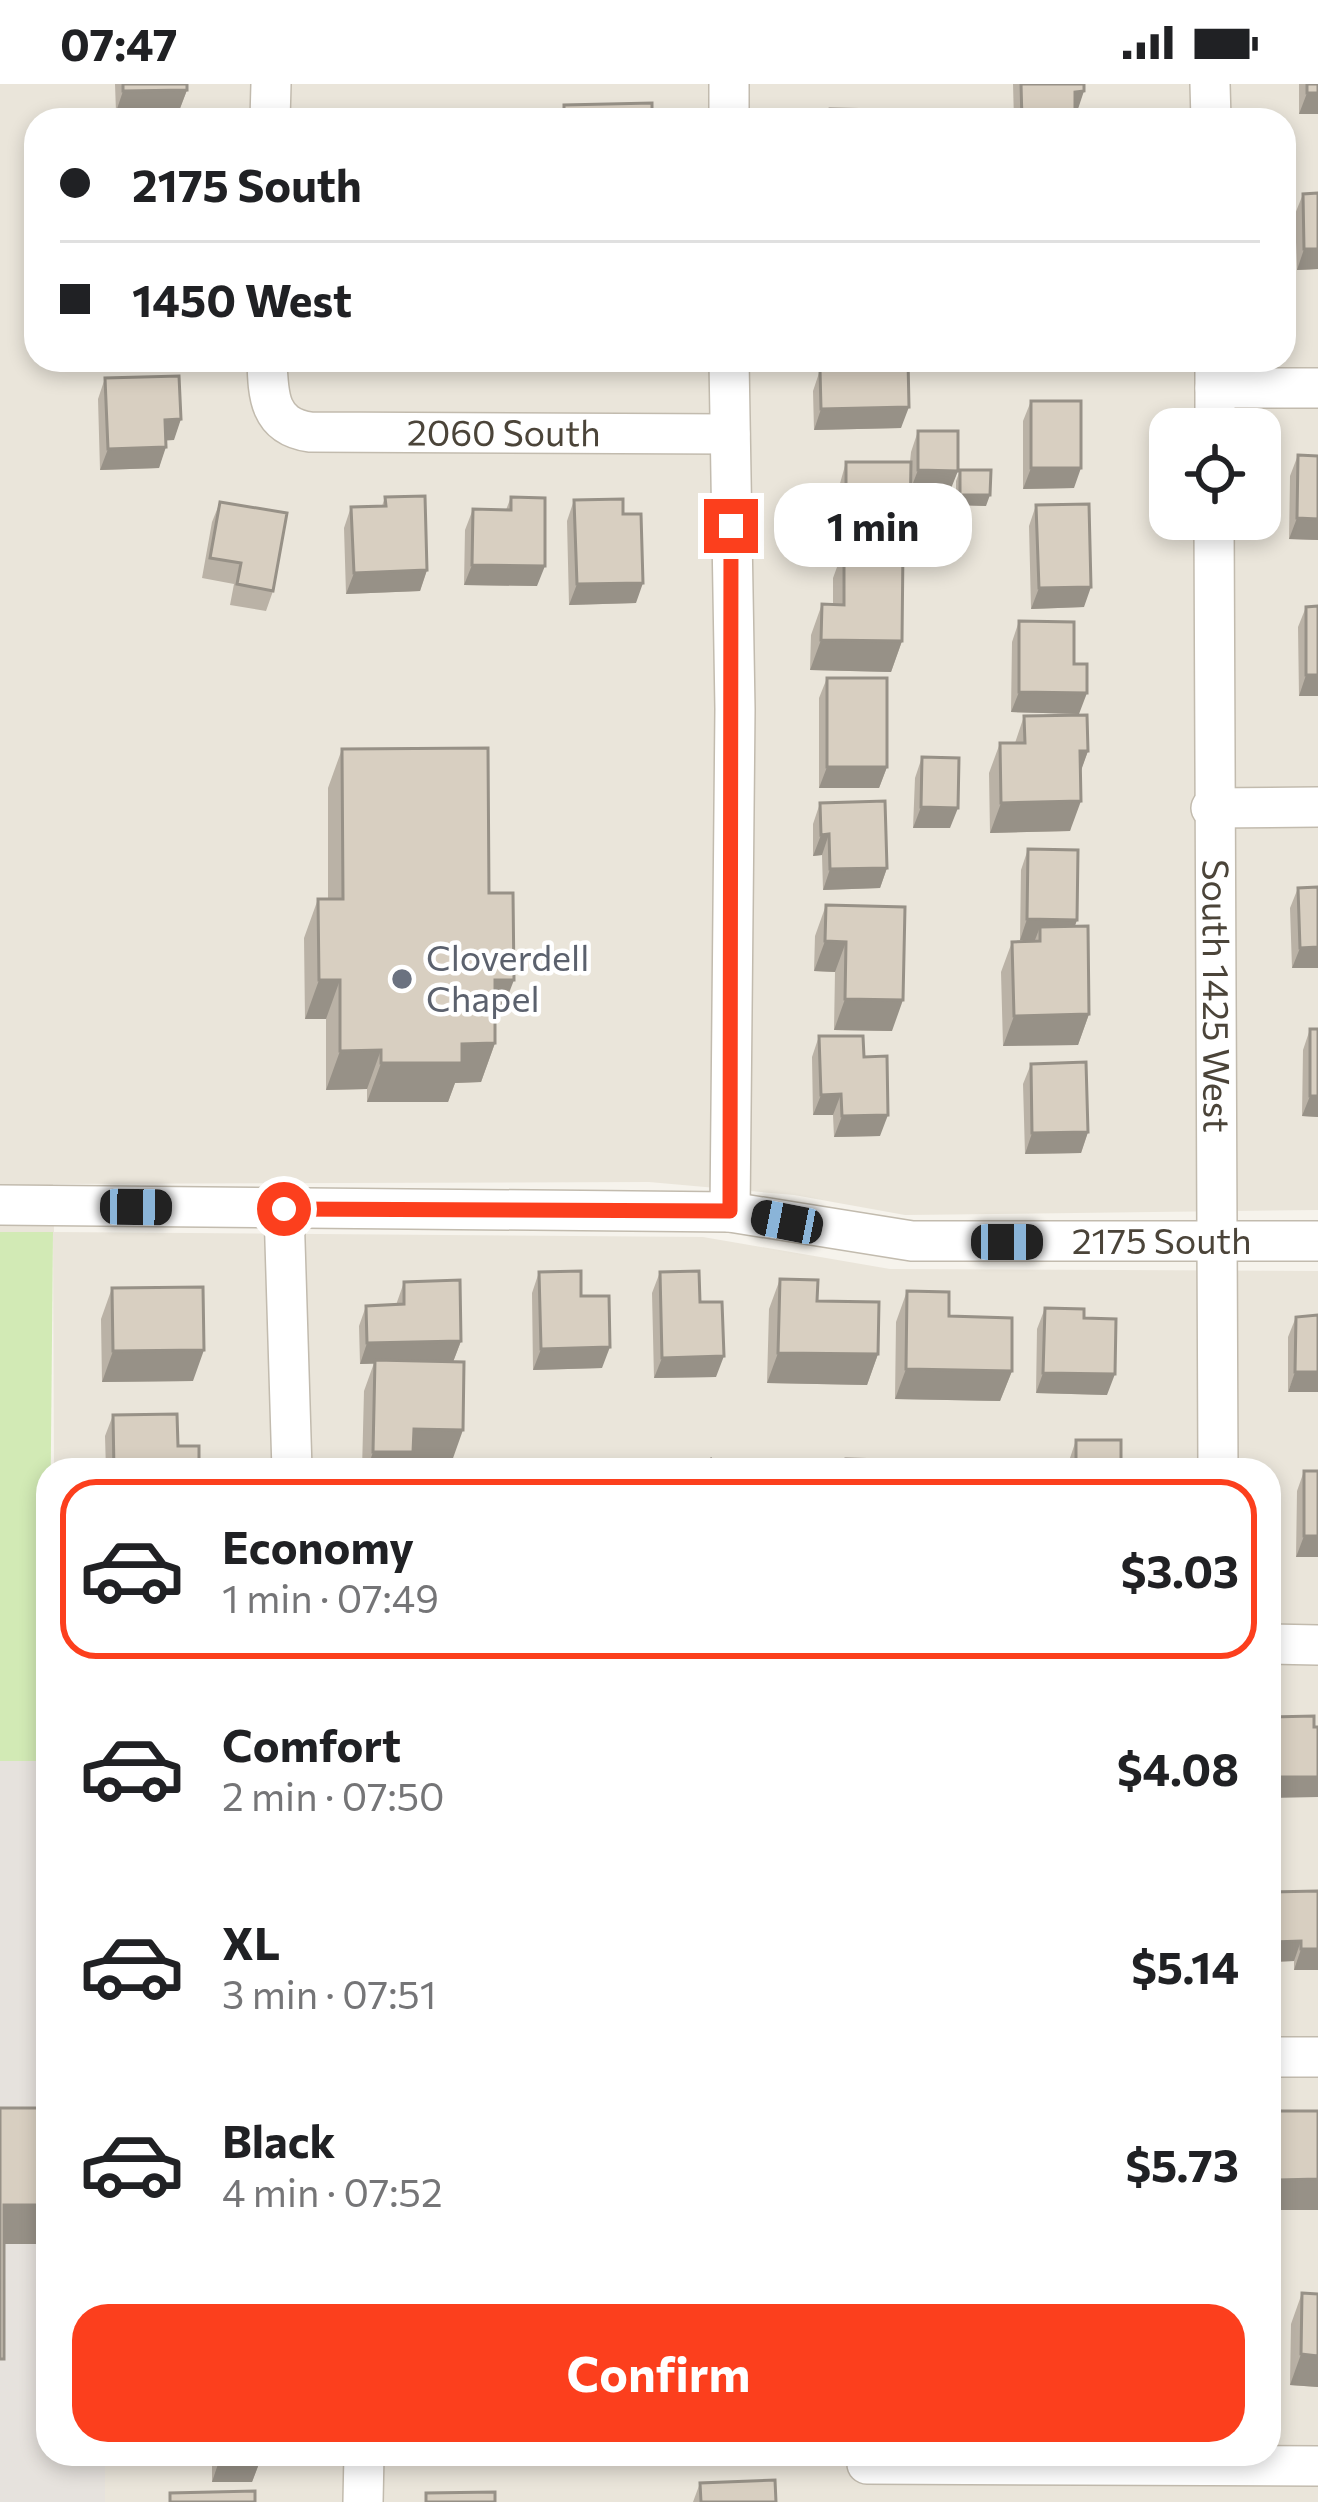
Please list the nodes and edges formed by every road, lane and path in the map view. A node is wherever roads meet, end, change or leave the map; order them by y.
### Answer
1 (269, 372) edge
2 (729, 372) edge
3 (1215, 374) edge
4 (1318, 388) edge
5 (1215, 408) edge
6 (730, 434) junction
7 (1214, 540) edge
8 (1318, 807) edge
9 (1211, 808) junction
10 (0, 1205) edge
11 (284, 1209) junction
12 (730, 1211) junction
13 (1318, 1241) edge
14 (1215, 1243) junction
15 (292, 1458) edge
16 (1218, 1458) edge
17 (1281, 1644) edge
18 (1318, 1645) edge
19 (1281, 2057) edge
20 (1318, 2057) edge
21 (364, 2466) edge
22 (1318, 2466) edge
23 (867, 2473) edge
24 (363, 2502) edge

1 - 6 street, 2060 South
2 - 6 street
3 - 4 street
3 - 5 street
6 - 12 street
7 - 9 street, South 1425 West
8 - 9 street
9 - 14 street, South 1425 West
10 - 11 street, 2175 South
11 - 12 street, 2175 South
11 - 15 street
12 - 14 street, 2175 South
13 - 14 street, 2175 South
14 - 16 street, South 1425 West
17 - 18 street
19 - 20 street
21 - 24 street
22 - 23 street

